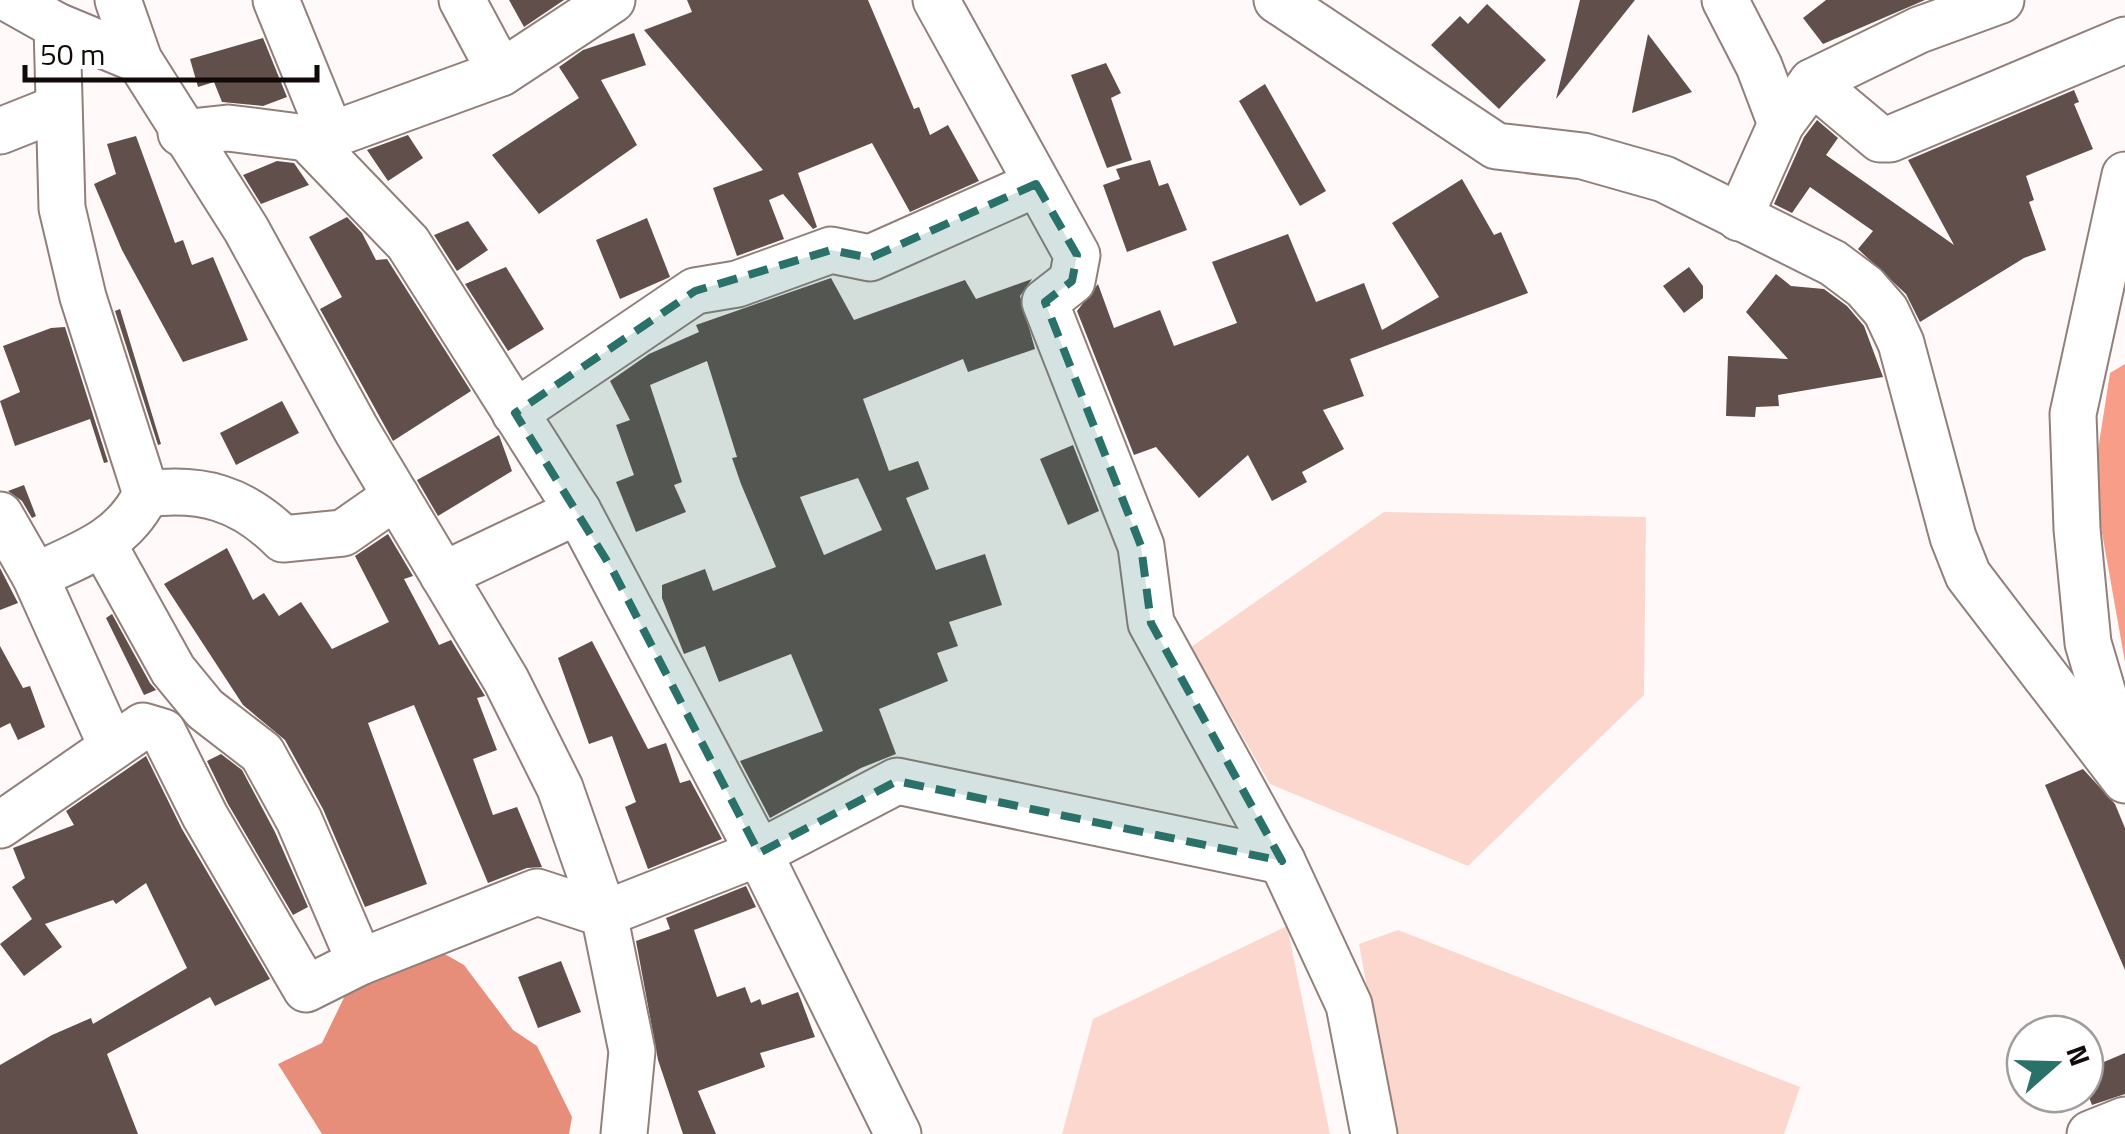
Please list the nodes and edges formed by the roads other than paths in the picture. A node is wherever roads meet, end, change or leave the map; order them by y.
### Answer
1 (11, 0) edge
2 (118, 0) edge
3 (276, 0) edge
4 (462, 0) edge
5 (612, 0) edge
6 (936, 0) edge
7 (1277, 0) edge
8 (1725, 0) edge
9 (2000, 0) edge
10 (57, 26) junction
11 (2125, 40) edge
12 (139, 60) junction
13 (501, 73) junction
14 (1812, 82) junction
15 (58, 108) junction
16 (1781, 124) junction
17 (0, 131) edge
18 (181, 133) junction
19 (319, 136) junction
20 (2125, 175) edge
21 (1036, 184) junction
22 (1738, 218) junction
23 (515, 413) junction
24 (146, 494) junction
25 (396, 496) junction
26 (578, 511) junction
27 (1, 518) edge
28 (103, 544) junction
29 (443, 574) junction
30 (35, 576) junction
31 (205, 710) junction
32 (163, 732) junction
33 (112, 746) junction
34 (2125, 770) edge
35 (2125, 780) edge
36 (0, 825) edge
37 (759, 853) junction
38 (1282, 861) junction
39 (604, 914) junction
40 (360, 962) junction
41 (2125, 1120) edge
42 (624, 1134) edge
43 (898, 1134) edge
44 (1374, 1134) edge
45 (2090, 1134) edge

1 - 10 street
2 - 12 street
3 - 19 street
4 - 13 street
5 - 13 street
6 - 21 street
7 - 22 street
8 - 16 street
9 - 14 street
10 - 12 street
10 - 15 street
11 - 14 street
12 - 18 street
13 - 19 street
14 - 16 street
15 - 17 street
15 - 24 street
16 - 22 street
18 - 19 street
18 - 25 street
19 - 23 street
20 - 34 street
21 - 23 street
21 - 38 street
22 - 35 street
23 - 26 street
24 - 25 street
24 - 28 street
25 - 29 street
26 - 29 street
26 - 37 street
27 - 30 street
28 - 30 street
28 - 31 street
29 - 39 street
30 - 33 street
31 - 32 street
31 - 40 street
32 - 33 street
32 - 40 street
33 - 36 street
37 - 38 street
37 - 39 street
37 - 43 street
38 - 44 street
39 - 40 street
39 - 42 street
41 - 45 street

